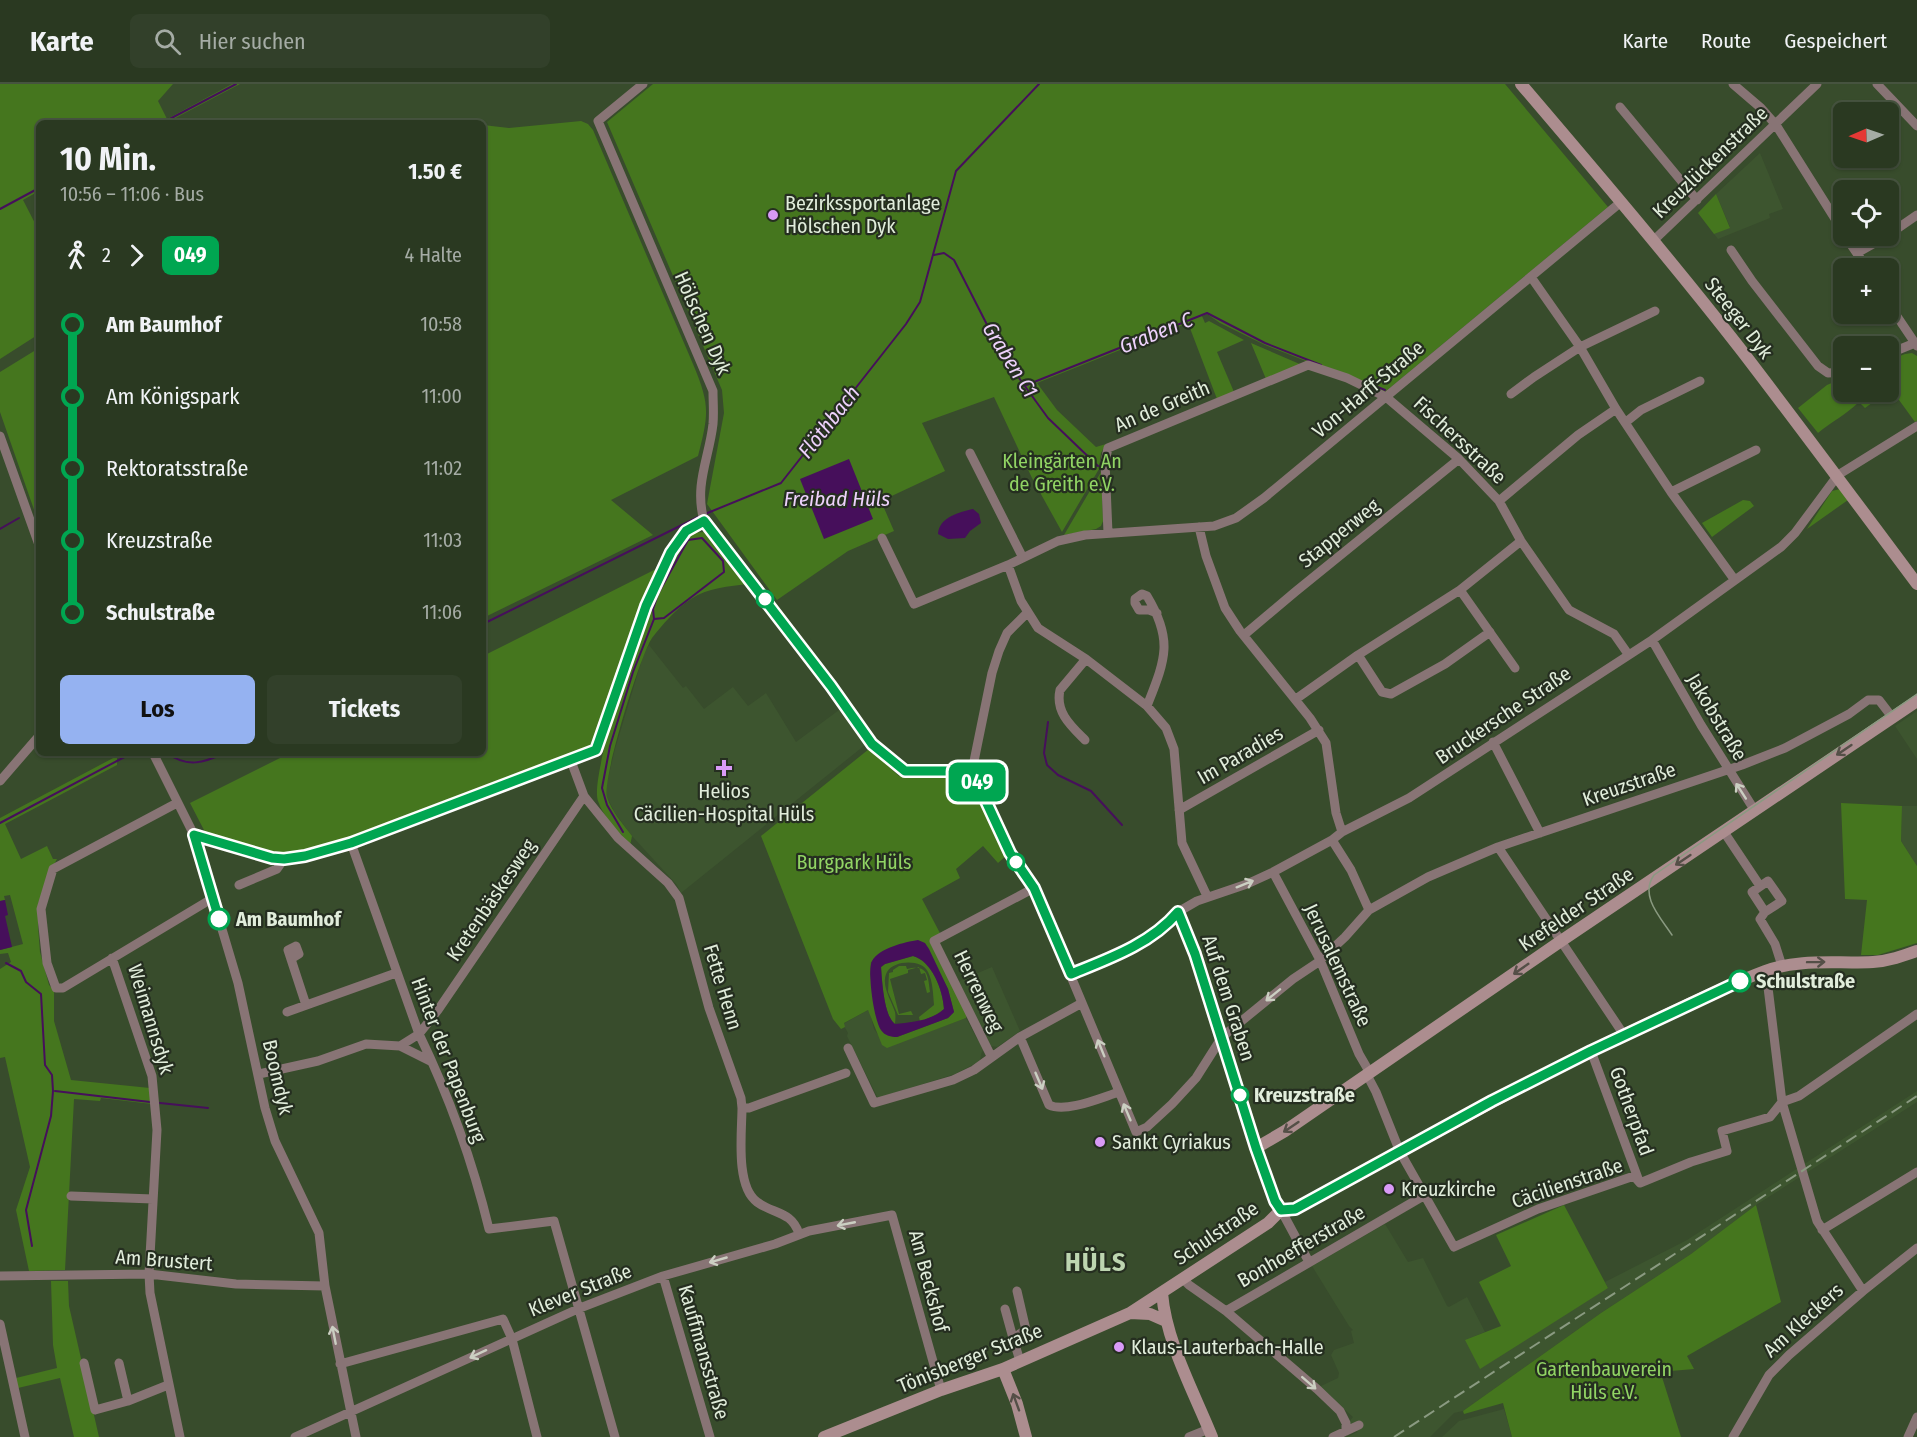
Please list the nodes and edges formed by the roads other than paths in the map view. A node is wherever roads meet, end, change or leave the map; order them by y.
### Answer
1 (643, 84) edge
2 (1521, 84) edge
3 (1733, 84) edge
4 (1817, 84) edge
5 (1877, 84) edge
6 (1620, 107) dead end
7 (1776, 125) junction
8 (1917, 126) edge
9 (1697, 200) junction
10 (1621, 202) junction
11 (1917, 215) edge
12 (1833, 216) edge
13 (1899, 227) edge
14 (1653, 241) junction
15 (1852, 246) edge
16 (1869, 246) edge
17 (1731, 250) dead end
18 (1857, 253) junction
19 (1860, 258) edge
20 (1531, 277) junction
21 (1655, 311) dead end
22 (1899, 320) edge
23 (1916, 345) edge
24 (1580, 347) junction
25 (1899, 350) edge
26 (1308, 365) joint
27 (1833, 373) edge
28 (1700, 381) dead end
29 (1511, 394) dead end
30 (1386, 397) junction
31 (1616, 409) junction
32 (1626, 422) junction
33 (1917, 426) edge
34 (0, 436) edge
35 (1756, 450) dead end
36 (970, 453) dead end
37 (1459, 459) junction
38 (1838, 475) junction
39 (1671, 492) junction
40 (1500, 501) junction
41 (704, 521) junction
42 (1199, 527) junction
43 (1108, 533) junction
44 (36, 537) edge
45 (882, 538) dead end
46 (1521, 541) junction
47 (1023, 558) junction
48 (1008, 565) junction
49 (1734, 579) junction
50 (1917, 584) edge
51 (1460, 590) junction
52 (1027, 613) junction
53 (1157, 613) dead end
54 (1490, 632) junction
55 (1244, 635) junction
56 (1652, 640) junction
57 (1628, 654) junction
58 (1358, 655) junction
59 (1086, 659) junction
60 (1515, 668) dead end
61 (1296, 699) junction
62 (1917, 701) edge
63 (1147, 706) junction
64 (1892, 717) junction
65 (1319, 730) junction
66 (36, 739) edge
67 (1085, 740) dead end
68 (1493, 742) junction
69 (154, 756) edge
70 (571, 761) junction
71 (1727, 770) junction
72 (972, 771) junction
73 (0, 781) edge
74 (584, 796) junction
75 (177, 802) junction
76 (1179, 810) junction
77 (1755, 811) junction
78 (1342, 832) junction
79 (1724, 832) junction
80 (1540, 833) junction
81 (194, 835) junction
82 (1332, 840) junction
83 (351, 843) junction
84 (1498, 847) junction
85 (284, 859) junction
86 (1273, 872) junction
87 (239, 885) dead end
88 (1760, 886) junction
89 (1034, 888) junction
90 (1207, 896) junction
91 (213, 898) junction
92 (1369, 910) junction
93 (1178, 912) junction
94 (1765, 912) junction
95 (1561, 941) junction
96 (1917, 951) edge
97 (112, 958) junction
98 (291, 959) dead end
99 (1320, 960) junction
100 (1782, 966) junction
101 (1766, 970) junction
102 (396, 973) junction
103 (1071, 974) junction
104 (1082, 1003) junction
105 (306, 1005) junction
106 (287, 1012) dead end
107 (1917, 1014) edge
108 (419, 1034) junction
109 (1624, 1035) junction
110 (1020, 1037) junction
111 (1222, 1037) junction
112 (400, 1046) junction
113 (848, 1048) dead end
114 (1591, 1051) junction
115 (991, 1056) junction
116 (432, 1062) junction
117 (846, 1073) dead end
118 (259, 1074) junction
119 (1368, 1074) junction
120 (1119, 1092) junction
121 (1782, 1102) junction
122 (742, 1108) junction
123 (1256, 1148) junction
124 (1400, 1152) junction
125 (1917, 1172) edge
126 (1640, 1183) junction
127 (1425, 1195) junction
128 (71, 1196) dead end
129 (153, 1199) junction
130 (1281, 1210) junction
131 (892, 1215) joint
132 (1822, 1230) junction
133 (800, 1234) junction
134 (1454, 1247) joint
135 (1917, 1248) edge
136 (1309, 1262) junction
137 (149, 1274) junction
138 (0, 1276) edge
139 (663, 1276) junction
140 (1184, 1279) junction
141 (325, 1287) junction
142 (1017, 1291) dead end
143 (1863, 1291) junction
144 (1162, 1293) junction
145 (580, 1308) junction
146 (1005, 1309) dead end
147 (1226, 1311) junction
148 (1130, 1313) junction
149 (1166, 1321) junction
150 (0, 1324) edge
151 (1014, 1338) junction
152 (512, 1339) junction
153 (1020, 1361) junction
154 (84, 1363) dead end
155 (119, 1363) dead end
156 (340, 1364) junction
157 (1003, 1369) junction
158 (168, 1385) junction
159 (941, 1390) junction
160 (128, 1401) junction
161 (350, 1412) junction
162 (1917, 1417) edge
163 (1359, 1425) dead end
164 (1346, 1431) junction
165 (1211, 1433) edge
166 (25, 1437) edge
167 (180, 1437) edge
168 (295, 1437) edge
169 (356, 1437) edge
170 (537, 1437) edge
171 (615, 1437) edge
172 (710, 1437) edge
173 (824, 1437) edge
174 (1026, 1437) edge
175 (1189, 1437) edge
176 (1333, 1437) edge
177 (1733, 1437) edge
178 (1908, 1437) edge

1 - 41 street, Hölschen Dyk
2 - 10 street, Steeger Dyk
3 - 7 street
4 - 7 street, Kreuzlückenstraße
5 - 8 street
6 - 9 street
7 - 9 street, Kreuzlückenstraße
7 - 12 street
9 - 14 street, Kreuzlückenstraße
10 - 14 street, Steeger Dyk
10 - 20 street, Von-Harff-Straße
11 - 13 street
14 - 38 street, Steeger Dyk
15 - 18 street
16 - 18 street
17 - 27 street
18 - 19 street
20 - 24 street
20 - 30 street, Von-Harff-Straße
21 - 24 street
22 - 23 street
23 - 25 street
24 - 29 street
24 - 31 street
26 - 30 street, Fischersstraße
26 - 43 street, An de Greith
28 - 32 street
30 - 37 street, Fischersstraße
30 - 42 street, Von-Harff-Straße
31 - 32 street
31 - 40 street
32 - 39 street
33 - 38 street, Bruckersche Straße
34 - 44 street
35 - 39 street
36 - 47 street
37 - 40 street, Fischersstraße
37 - 55 street, Stapperweg
38 - 49 street, Bruckersche Straße
38 - 50 street, Steeger Dyk
39 - 49 street
40 - 46 street, Fischersstraße
41 - 70 street
41 - 72 street, Hölschen Dyk
42 - 43 street, Von-Harff-Straße
42 - 55 street
43 - 47 street, Von-Harff-Straße
45 - 48 street, Von-Harff-Straße
46 - 51 street
46 - 57 street, Fischersstraße
47 - 48 street, Von-Harff-Straße
48 - 52 street
49 - 56 street, Bruckersche Straße
51 - 54 street
51 - 58 street
52 - 59 street
52 - 72 street
53 - 63 street
54 - 58 street
54 - 60 street
55 - 61 street
56 - 57 street, Bruckersche Straße
56 - 71 street, Jakobstraße
57 - 68 street, Bruckersche Straße
58 - 61 street
59 - 63 street
59 - 67 street
61 - 65 street
62 - 64 street, Krefelder Straße
63 - 76 street
64 - 71 street, Kreuzstraße
64 -> 77 street, Krefelder Straße
65 - 76 street, Im Paradies
65 - 78 street
66 - 73 street
68 - 78 street, Bruckersche Straße
68 - 80 street
69 - 75 street, Boomdyk
70 - 74 street, Fette Henn
70 - 83 street
77 -> 71 street, Jakobstraße
71 - 80 street, Kreuzstraße
72 - 89 street
74 - 108 street, Kretenbäskesweg
74 - 122 street, Fette Henn
75 - 81 street, Boomdyk
75 - 97 street
76 - 90 street
77 - 79 street, Krefelder Straße
78 - 82 street, Bruckersche Straße
79 - 88 street
79 -> 95 street, Krefelder Straße
80 - 84 street, Kreuzstraße
81 - 85 street
81 - 91 street, Boomdyk
82 - 86 street, Bruckersche Straße
82 - 92 street
83 - 85 street
83 - 102 street, Hinter der Papenburg
84 - 92 street, Kreuzstraße
84 - 95 street
85 - 87 street
90 -> 86 street, Bruckersche Straße
86 - 99 street, Jerusalemstraße
88 - 94 street
88 - 94 street
89 - 103 street
89 - 115 street, Herrenweg
90 - 93 street, Bruckersche Straße
91 - 97 street
91 - 118 street, Boomdyk
92 - 99 street, Kreuzstraße
93 - 103 street, Bruckersche Straße
93 - 111 street, Auf dem Graben
94 - 100 street
95 - 109 street
95 -> 119 street, Krefelder Straße
100 -> 96 street, Schulstraße
97 - 129 street, Weimannsdyk
98 - 105 street
99 -> 111 street, Kreuzstraße
99 - 119 street, Jerusalemstraße
100 - 101 street, Schulstraße
101 - 109 street, Schulstraße
101 - 121 street
102 - 105 street
102 - 108 street, Hinter der Papenburg
103 - 104 street
104 - 110 street, Herrenweg
120 -> 104 street
105 - 106 street
107 - 121 street, Cäcilienstraße
108 - 112 street, Kretenbäskesweg
108 - 116 street, Hinter der Papenburg
109 - 114 street, Schulstraße
110 - 115 street, Herrenweg
110 -> 120 street
111 -> 120 street, Kreuzstraße
111 - 123 street, Auf dem Graben
112 - 116 street
112 - 118 street
113 - 115 street, Herrenweg
114 - 124 street, Schulstraße
114 - 126 street, Gotherpfad
116 - 145 street, Hinter der Papenburg
117 - 122 street
118 - 141 street, Boomdyk
119 -> 123 street, Krefelder Straße
119 - 124 street, Jerusalemstraße
121 - 126 street, Cäcilienstraße
121 - 132 street
122 - 133 street, Fette Henn
123 - 130 street, Auf dem Graben
124 - 127 street, Jerusalemstraße
124 - 130 street, Schulstraße
125 - 132 street
126 - 134 street, Cäcilienstraße
127 - 134 street, Jerusalemstraße
127 - 136 street, Bonhoefferstraße
128 - 129 street
129 - 137 street, Weimannsdyk
130 - 136 street, Auf dem Graben
130 - 140 street, Schulstraße
131 -> 133 street, Klever Straße
131 - 159 street, Am Beckshof
132 - 143 street
133 -> 139 street, Klever Straße
135 - 143 street, Am Kleckers
136 - 147 street, Bonhoefferstraße
137 - 138 street, Am Brustert
137 - 141 street, Am Brustert
137 - 158 street, Weimannsdyk
139 - 145 street, Klever Straße
139 - 172 street, Kauffmansstraße
140 - 144 street, Schulstraße
140 - 147 street
156 -> 141 street, Boomdyk
142 - 151 street
143 - 177 street, Am Kleckers
144 - 148 street, Tönisberger Straße
144 - 149 street
145 - 152 street, Klever Straße
145 - 171 street
146 - 151 street
147 -> 164 street
148 - 149 street
148 - 153 street, Tönisberger Straße
149 - 165 street
150 - 166 street
151 - 153 street
152 - 156 street
152 -> 161 street, Klever Straße
152 - 170 street
153 - 157 street, Tönisberger Straße
154 - 160 street
155 - 160 street
156 - 161 street, Boomdyk
157 - 159 street, Tönisberger Straße
174 -> 157 street
158 - 160 street
158 - 167 street, Weimannsdyk
159 - 173 street, Tönisberger Straße
161 - 168 street, Klever Straße
161 - 169 street, Boomdyk
162 - 178 street
163 - 164 street
164 - 176 street
165 - 175 street

